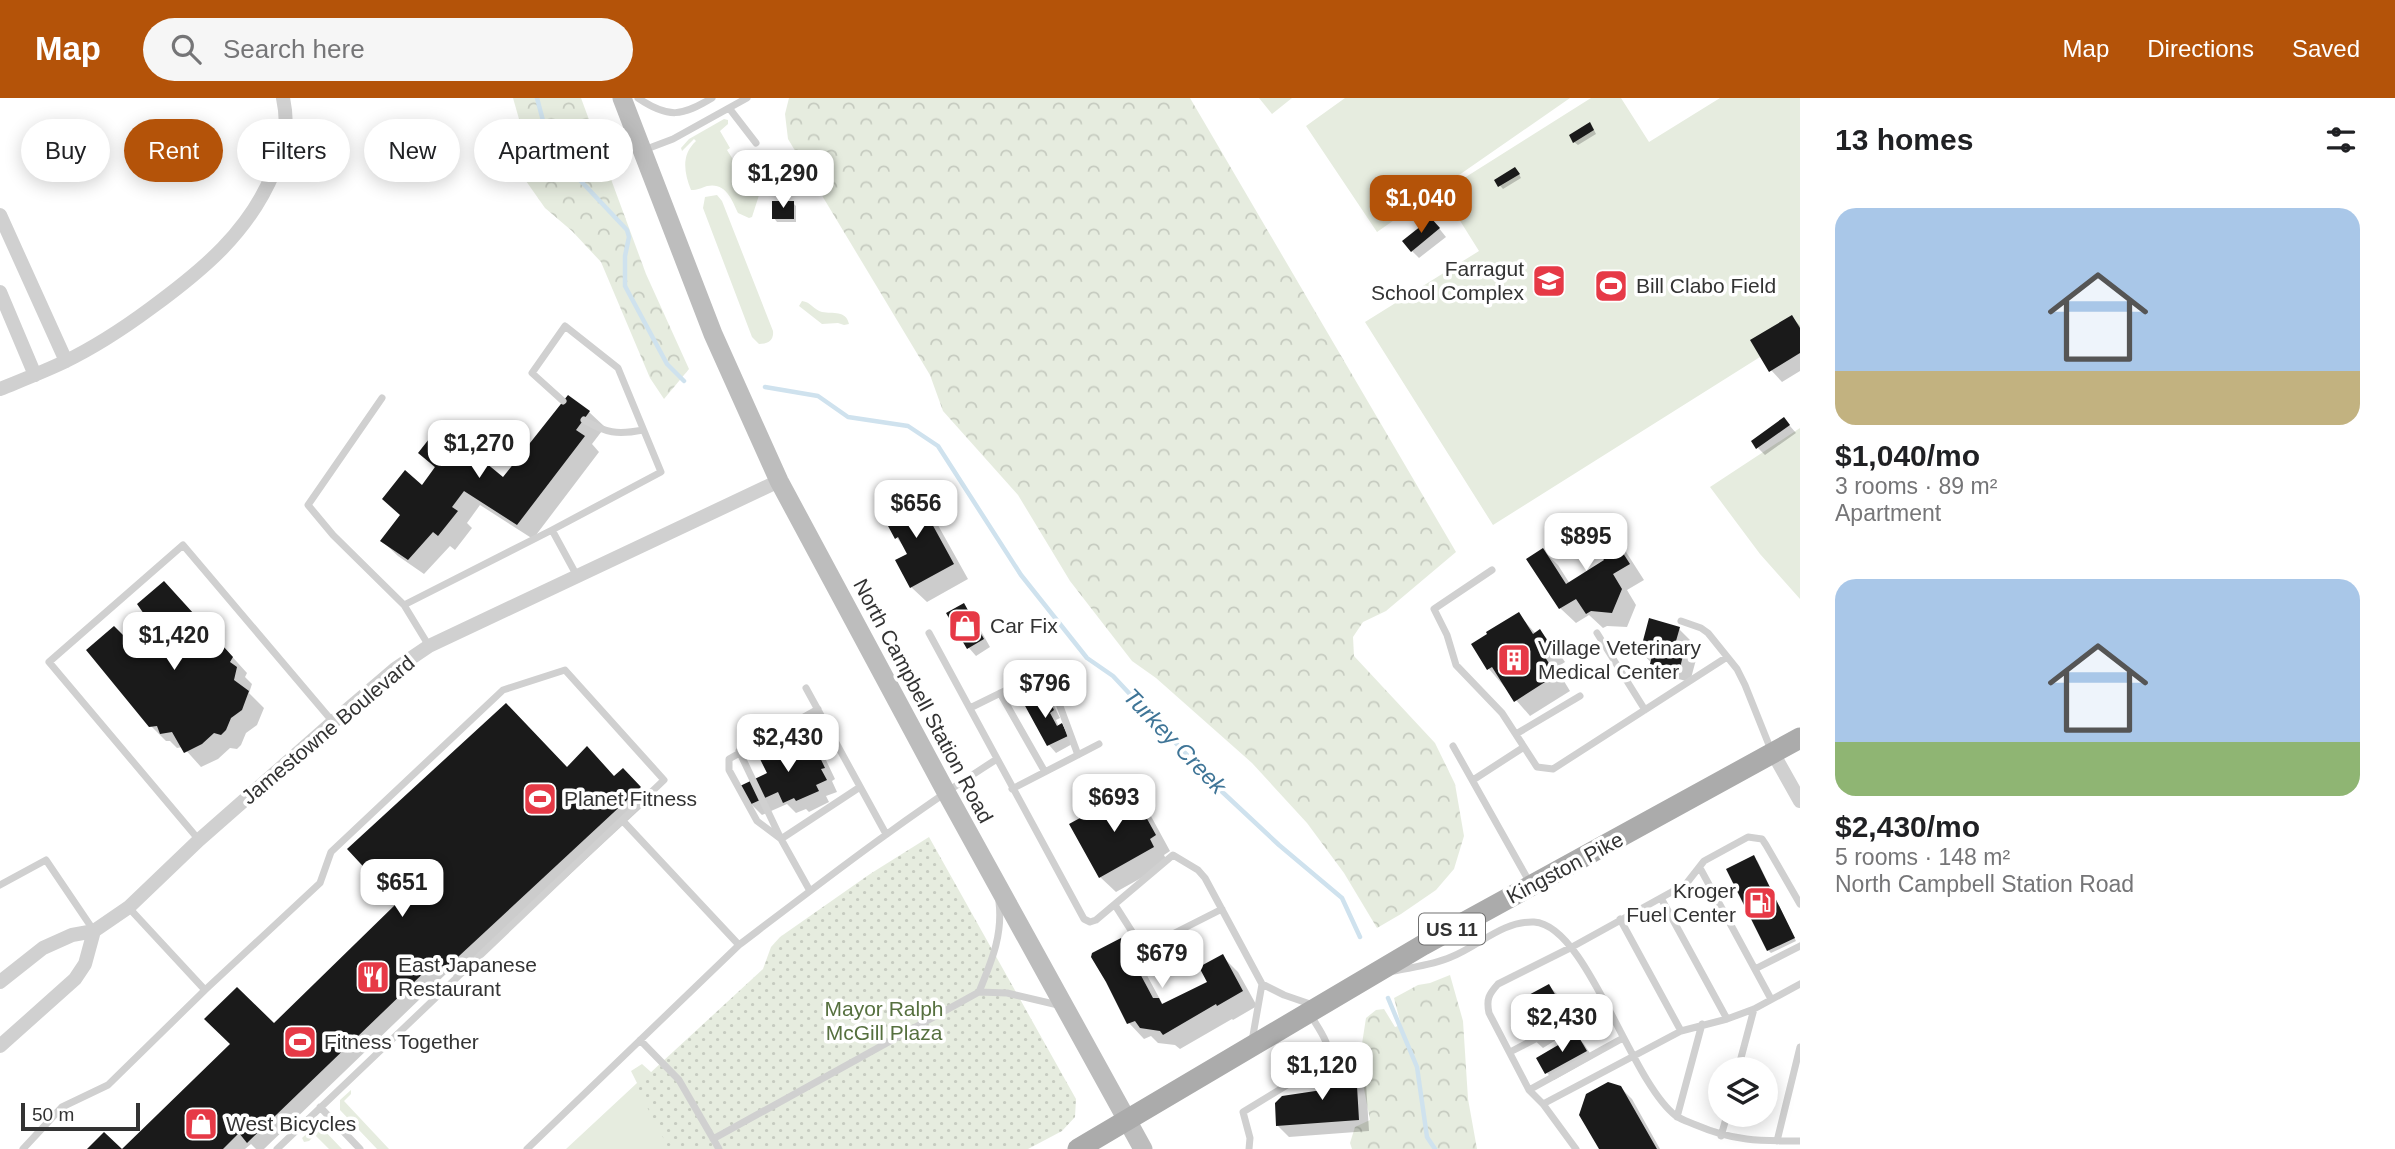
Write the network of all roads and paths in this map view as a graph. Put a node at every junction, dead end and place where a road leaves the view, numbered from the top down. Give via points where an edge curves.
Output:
1 (283, 98) edge
2 (622, 98) edge
3 (638, 98) edge
4 (712, 98) edge
5 (747, 98) edge
6 (729, 108) junction
7 (756, 144) dead end
8 (643, 150) junction
9 (0, 215) edge
10 (0, 292) edge
11 (66, 361) junction
12 (35, 375) junction
13 (0, 389) edge
14 (382, 398) dead end
15 (563, 401) dead end
16 (584, 419) dead end
17 (643, 430) junction
18 (779, 481) junction
19 (552, 530) junction
20 (1492, 570) dead end
21 (577, 576) junction
22 (404, 605) junction
23 (1681, 621) dead end
24 (929, 633) dead end
25 (1597, 633) dead end
26 (429, 646) junction
27 (1727, 657) junction
28 (806, 688) dead end
29 (1000, 693) junction
30 (1580, 696) dead end
31 (970, 708) junction
32 (818, 709) junction
33 (1645, 710) junction
34 (333, 722) junction
35 (1516, 734) junction
36 (1800, 738) edge
37 (1098, 744) dead end
38 (1453, 747) dead end
39 (1524, 747) junction
40 (740, 751) junction
41 (1773, 753) junction
42 (1078, 755) junction
43 (996, 759) junction
44 (1045, 772) junction
45 (1473, 780) junction
46 (860, 787) junction
47 (1013, 789) junction
48 (946, 792) junction
49 (1800, 802) edge
50 (622, 820) junction
51 (886, 834) junction
52 (781, 839) junction
53 (199, 840) junction
54 (1700, 867) junction
55 (996, 882) junction
56 (0, 885) edge
57 (1532, 885) junction
58 (810, 891) junction
59 (1661, 898) junction
60 (1800, 904) edge
61 (1115, 905) junction
62 (129, 907) junction
63 (1222, 909) junction
64 (1620, 919) junction
65 (94, 931) junction
66 (739, 945) junction
67 (1800, 946) edge
68 (1572, 947) junction
69 (1755, 969) junction
70 (1373, 975) junction
71 (0, 982) edge
72 (1262, 984) junction
73 (1800, 984) edge
74 (205, 990) junction
75 (979, 992) junction
76 (1771, 999) junction
77 (1605, 1003) junction
78 (1065, 1008) junction
79 (1754, 1009) junction
80 (1314, 1010) junction
81 (1727, 1019) junction
82 (1702, 1024) junction
83 (1681, 1031) junction
84 (1623, 1038) junction
85 (640, 1040) junction
86 (0, 1046) edge
87 (1251, 1047) junction
88 (1800, 1047) edge
89 (1510, 1052) junction
90 (1633, 1057) junction
91 (1741, 1057) edge
92 (1529, 1090) junction
93 (1543, 1104) junction
94 (320, 1107) junction
95 (1677, 1117) junction
96 (1127, 1120) junction
97 (1724, 1127) edge
98 (1721, 1136) junction
99 (713, 1139) junction
100 (1777, 1141) junction
101 (1800, 1141) edge
102 (23, 1149) edge
103 (276, 1149) edge
104 (360, 1149) edge
105 (527, 1149) edge
106 (719, 1149) edge
107 (1078, 1149) edge
108 (1143, 1149) edge
109 (1250, 1149) edge
110 (1577, 1149) edge

1 - 11 street via 288,118 284,147 265,194 231,241 194,277 124,328
2 - 8 main road, North Campbell Station Road
3 - 4 lane via 676,114
5 - 6 lane
6 - 7 lane
6 - 8 lane
8 - 18 main road, North Campbell Station Road via 713,334
9 - 11 street
10 - 12 street
11 - 12 street
12 - 13 street
14 - 22 lane via 308,505
15 - 17 lane via 532,373 565,326 618,368
16 - 17 lane via 602,431 625,434
17 - 19 lane via 661,472
18 - 21 street, Jamestowne Boulevard
18 - 48 main road, North Campbell Station Road
19 - 21 lane
19 - 22 lane
20 - 35 lane via 1434,609 1457,665
21 - 26 street, Jamestowne Boulevard
22 - 26 lane
23 - 27 lane via 1708,633
24 - 31 lane
25 - 33 lane
26 - 34 street, Jamestowne Boulevard
27 - 33 lane
27 - 41 lane via 1745,685
28 - 32 lane
29 - 31 lane
29 - 42 lane via 1030,680 1049,686
29 - 44 lane
30 - 35 lane
31 - 43 lane
32 - 40 lane
32 - 46 lane
33 - 39 lane via 1553,769 1537,767
34 - 53 street, Jamestowne Boulevard
34 - 53 lane via 183,545 66,646 49,662
35 - 39 lane
36 - 41 main road, Kingston Pike / US 11
37 - 42 lane
38 - 45 lane
39 - 45 lane
40 - 52 lane
40 - 52 lane via 729,759 729,770 757,821
41 - 49 street
41 - 57 main road, Kingston Pike / US 11
42 - 44 lane
43 - 47 lane
43 - 48 lane
44 - 47 lane
45 - 57 lane
46 - 51 lane
46 - 52 lane
47 - 61 lane via 1084,919 1096,920
48 - 51 lane
48 - 55 main road, North Campbell Station Road
50 - 66 lane
50 - 74 lane via 664,780 565,670 503,690 331,852 320,883
50 - 94 lane
51 - 58 lane
52 - 58 lane
53 - 62 street, Jamestowne Boulevard
54 - 59 lane via 1686,884
54 - 60 lane via 1748,837 1762,839
54 - 69 lane
55 - 75 lane via 1000,931
55 - 78 main road, North Campbell Station Road
56 - 65 lane via 46,860
57 - 70 main road, Kingston Pike / US 11
58 - 66 lane
59 - 64 lane
59 - 81 lane
61 - 63 lane via 1143,949
61 - 63 lane via 1173,855 1198,870
62 - 65 street, Jamestowne Boulevard
62 - 74 lane
63 - 72 lane
64 - 68 lane
64 - 83 lane
65 - 71 street, Jamestowne Boulevard via 43,948
65 - 86 street via 85,964 75,979
66 - 85 lane
67 - 69 lane
68 - 70 lane via 1549,927 1520,922 1452,957
68 - 77 lane
68 - 89 lane via 1498,984 1488,994 1489,1013
69 - 76 lane
70 - 80 main road, Kingston Pike / US 11
72 - 80 lane
72 - 87 lane
73 - 76 lane
74 - 102 lane via 108,1085 62,1107
75 - 78 lane via 1007,993
75 - 99 lane
76 - 79 lane
77 - 84 lane
77 - 89 lane
78 - 96 main road, North Campbell Station Road
79 - 81 lane
79 - 91 lane
80 - 87 main road, Kingston Pike / US 11
80 - 109 lane via 1330,1056 1243,1112
81 - 82 lane
82 - 83 lane
82 - 95 lane
83 - 90 lane
84 - 90 lane
84 - 92 lane
85 - 99 lane via 679,1080
85 - 105 lane
87 - 96 main road, Kingston Pike / US 11
88 - 100 lane
89 - 92 lane
90 - 93 lane
90 - 95 lane
92 - 93 lane
93 - 110 lane
94 - 103 lane
94 - 104 lane
95 - 98 lane
96 - 107 main road, Kingston Pike / US 11
96 - 108 main road, North Campbell Station Road
97 - 98 lane
98 - 100 lane
99 - 106 lane
100 - 101 lane

